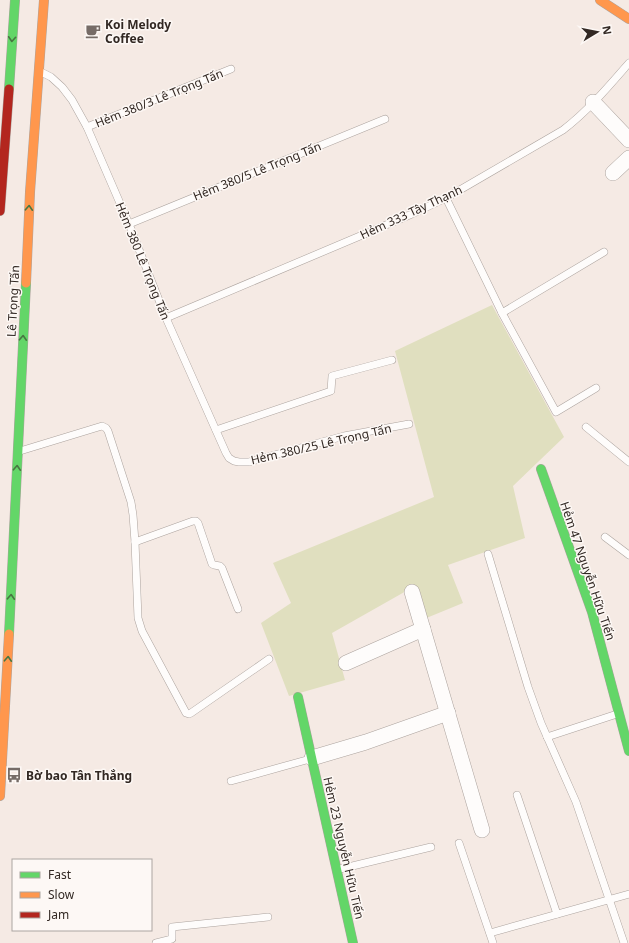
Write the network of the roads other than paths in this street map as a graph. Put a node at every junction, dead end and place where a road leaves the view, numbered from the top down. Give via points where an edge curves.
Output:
1 (16, 0) edge
2 (44, 0) edge
3 (600, 0) edge
4 (629, 19) edge
5 (629, 63) edge
6 (231, 69) dead end
7 (39, 71) junction
8 (593, 102) junction
9 (385, 119) dead end
10 (87, 127) junction
11 (629, 140) edge
12 (629, 158) edge
13 (613, 173) dead end
14 (446, 198) junction
15 (0, 211) edge
16 (129, 224) junction
17 (604, 252) dead end
18 (502, 313) junction
19 (166, 318) junction
20 (392, 360) dead end
21 (596, 388) dead end
22 (409, 424) dead end
23 (586, 427) dead end
24 (216, 430) junction
25 (18, 452) junction
26 (234, 461) joint
27 (629, 462) edge
28 (541, 469) dead end
29 (605, 537) dead end
30 (135, 542) junction
31 (488, 554) dead end
32 (629, 555) edge
33 (412, 592) dead end
34 (238, 609) dead end
35 (423, 629) junction
36 (4, 637) edge
37 (269, 659) dead end
38 (346, 662) dead end
39 (298, 697) dead end
40 (448, 713) junction
41 (619, 714) junction
42 (547, 737) junction
43 (629, 751) edge
44 (312, 758) junction
45 (231, 780) dead end
46 (516, 795) dead end
47 (0, 796) edge
48 (482, 830) dead end
49 (459, 843) dead end
50 (431, 847) dead end
51 (337, 869) junction
52 (629, 894) edge
53 (610, 899) junction
54 (557, 914) junction
55 (268, 917) dead end
56 (490, 933) junction
57 (173, 941) edge
58 (156, 943) edge
59 (353, 943) edge
60 (493, 943) edge
61 (624, 943) edge

1 -> 15 main road
2 - 7 main road, Lê Trọng Tấn
3 - 4 main road
5 - 8 lane, Hẻm 333 Tây Thạnh
6 - 10 lane, Hẻm 380/3 Lê Trọng Tấn
7 - 10 lane, Hẻm 380 Lê Trọng Tấn via 62,87
25 -> 7 main road, Lê Trọng Tấn via 30,192
8 - 11 street
8 - 14 lane, Hẻm 333 Tây Thạnh via 574,122 558,133
9 - 16 lane, Hẻm 380/5 Lê Trọng Tấn
10 - 16 lane, Hẻm 380 Lê Trọng Tấn
12 - 13 street
14 - 18 lane
14 - 19 lane, Hẻm 333 Tây Thạnh
16 - 19 lane, Hẻm 380 Lê Trọng Tấn
17 - 18 lane
18 - 21 lane via 556,412
19 - 24 lane, Hẻm 380 Lê Trọng Tấn
20 - 24 lane via 332,376 331,391
22 - 26 lane, Hẻm 380/25 Lê Trọng Tấn via 344,436 249,462
23 - 27 lane
24 - 26 lane, Hẻm 380 Lê Trọng Tấn via 229,458
25 - 30 lane via 102,426 106,428 131,502
36 -> 25 main road, Lê Trọng Tấn
28 - 41 main road, Hẻm 47 Nguyễn Hữu Tiến via 592,612
29 - 32 lane
30 - 34 lane via 196,521 212,564 222,568
30 - 37 lane via 138,618 142,631 186,713 191,713
31 - 42 lane via 528,687
33 - 35 street
35 - 38 street
35 - 40 street
47 -> 36 main road, Lê Trọng Tấn
39 - 44 main road, Hẻm 23 Nguyễn Hữu Tiến
40 - 44 street
40 - 48 street
41 - 42 lane
41 - 43 main road, Hẻm 47 Nguyễn Hữu Tiến
42 - 53 lane via 576,802
44 - 45 lane
44 - 51 main road, Hẻm 23 Nguyễn Hữu Tiến
46 - 54 lane
49 - 56 lane
50 - 51 lane
51 - 59 main road, Hẻm 23 Nguyễn Hữu Tiến
52 - 53 lane
53 - 54 lane
53 - 61 lane
54 - 56 lane
55 - 57 lane via 172,927
56 - 60 lane
57 - 58 lane

